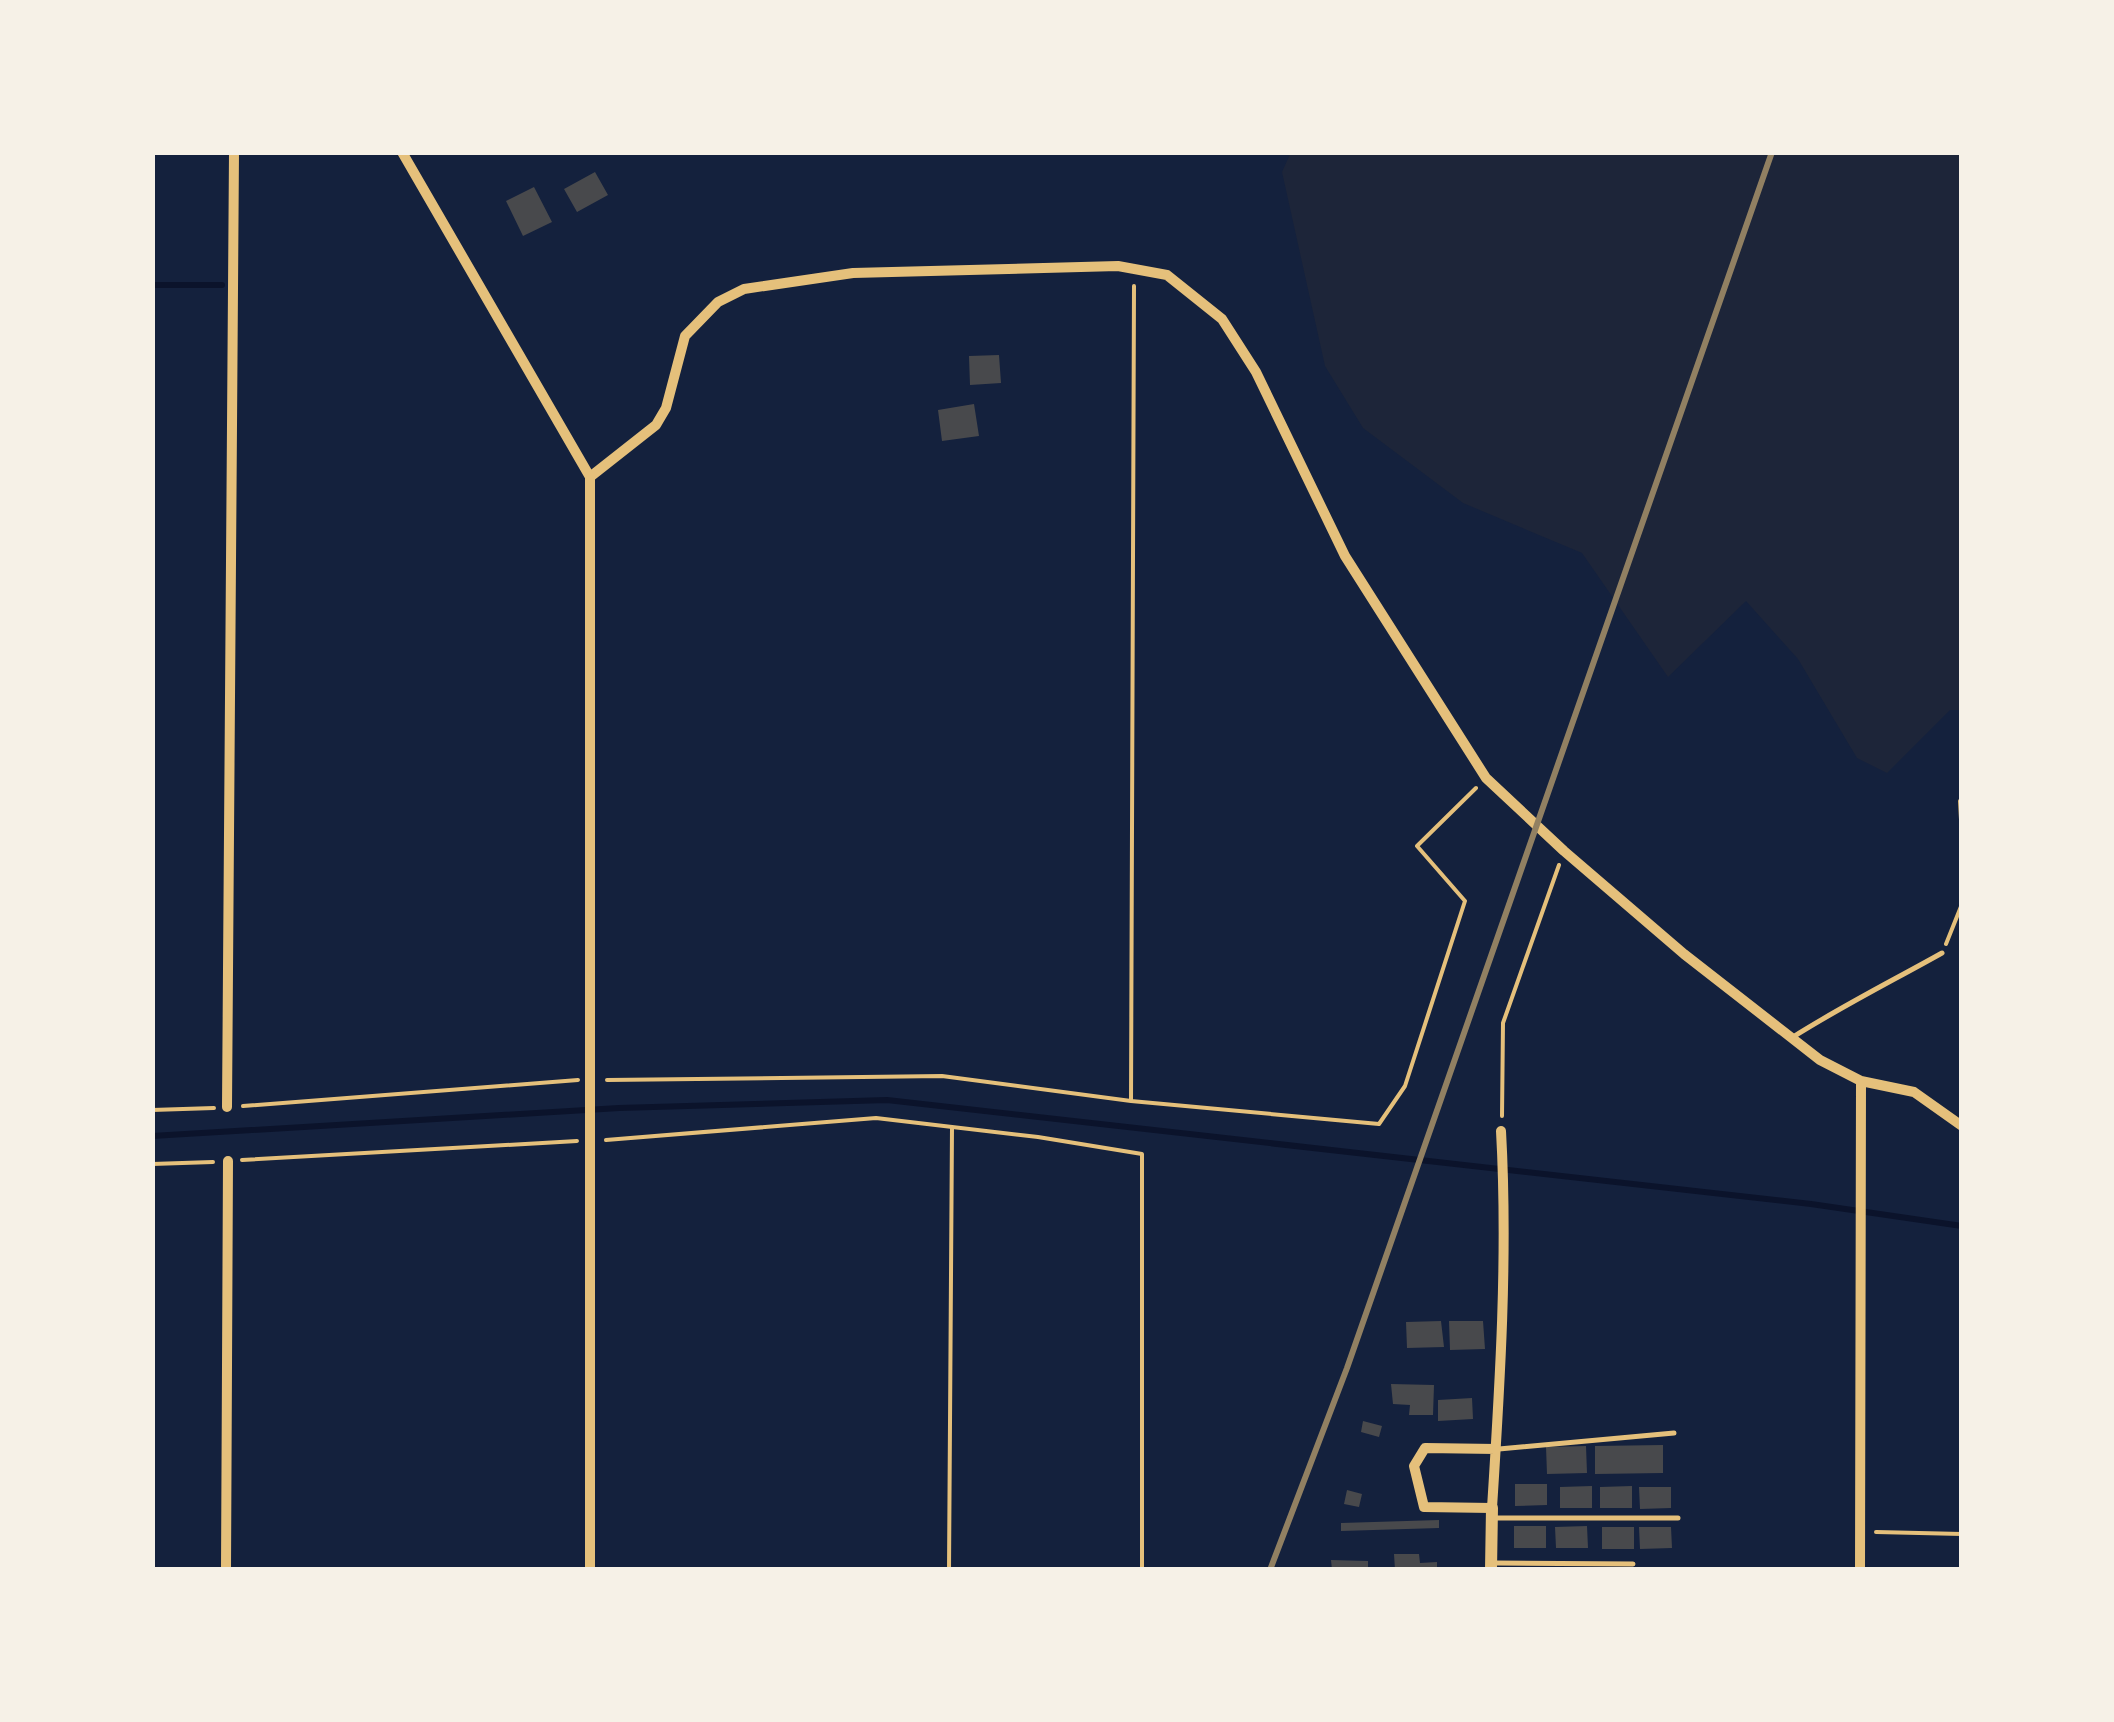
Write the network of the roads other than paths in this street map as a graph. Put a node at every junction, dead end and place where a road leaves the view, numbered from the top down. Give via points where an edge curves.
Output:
1 (234, 152) edge
2 (402, 152) edge
3 (590, 478) junction
4 (1942, 953) road end
5 (1791, 1038) junction
6 (1860, 1081) junction
7 (227, 1107) road end
8 (1962, 1126) edge
9 (1502, 1130) road end
10 (228, 1161) road end
11 (1674, 1432) dead end
12 (1496, 1449) junction
13 (1491, 1513) junction
14 (1678, 1518) dead end
15 (1634, 1564) dead end
16 (1491, 1566) edge
17 (226, 1570) edge
18 (590, 1570) edge
19 (1860, 1570) edge

1 - 7 street
2 - 3 street
3 - 5 street via 656,424 685,336 718,302 744,289 853,274 1134,269 1166,275 1222,319 1256,372 1345,556 1486,778
3 - 18 street
4 - 5 lane via 1848,1000
5 - 6 street
6 - 8 street via 1914,1092
6 - 19 street
9 - 12 street
10 - 17 street
11 - 12 lane
12 - 13 street
12 - 13 street via 1425,1448 1414,1466 1424,1507
13 - 14 lane
13 - 16 street
15 - 16 lane

